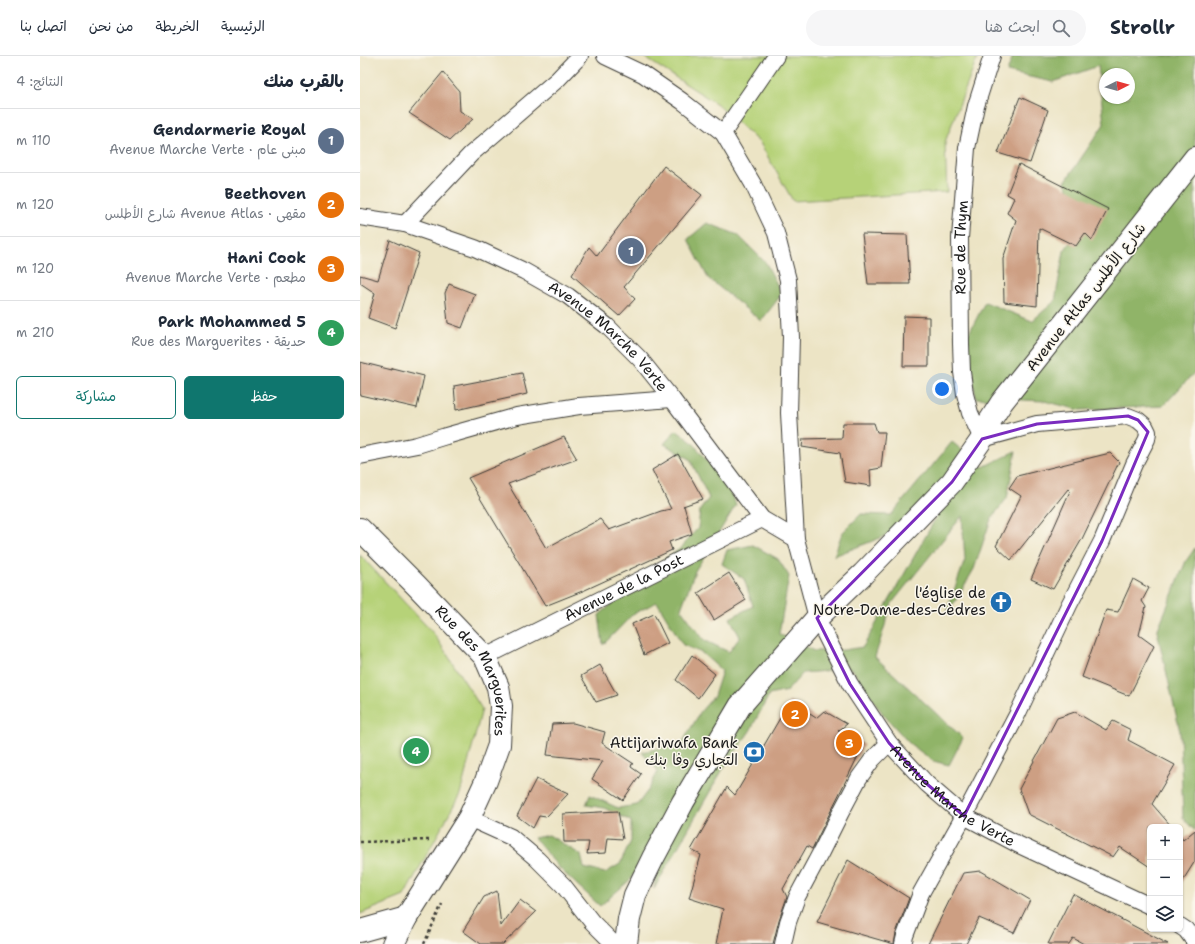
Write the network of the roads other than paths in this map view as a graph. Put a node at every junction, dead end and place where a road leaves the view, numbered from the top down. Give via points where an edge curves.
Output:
1 (580, 56) edge
2 (605, 56) edge
3 (776, 56) edge
4 (992, 56) edge
5 (722, 133) junction
6 (1195, 158) edge
7 (1195, 176) edge
8 (360, 217) edge
9 (405, 224) junction
10 (672, 399) junction
11 (982, 439) junction
12 (360, 456) edge
13 (762, 519) junction
14 (360, 529) edge
15 (796, 539) junction
16 (817, 618) junction
17 (485, 658) junction
18 (889, 743) junction
19 (964, 816) junction
20 (469, 818) junction
21 (1147, 905) edge
22 (406, 918) junction
23 (1183, 928) edge
24 (360, 931) edge
25 (1195, 942) edge
26 (393, 944) edge
27 (614, 944) edge
28 (626, 944) edge
29 (783, 944) edge
30 (903, 944) edge

1 - 9 street via 558,79 471,154
2 - 5 street via 642,74 682,101
3 - 5 street
4 - 11 street, Rue de Thym via 976,106 967,148 960,238 962,372 970,413
5 - 15 street, Avenue Marche Verte via 753,184 776,232 788,280 791,337 789,413
6 - 11 street, Avenue Atlas شارع الأطلس via 1002,402
7 - 11 street, Avenue Atlas شارع الأطلس via 1013,407
8 - 9 street, Avenue Marche Verte
9 - 10 street, Avenue Marche Verte via 475,248 524,271 568,296 607,326 640,359
10 - 12 street via 579,406 531,414 417,445
10 - 13 street, Avenue Marche Verte
11 - 16 street, Avenue Atlas شارع الأطلس via 948,487
11 - 19 street via 1036,424 1128,416 1138,420 1148,432 1102,541 1017,715
13 - 15 street, Avenue Marche Verte
13 - 17 street, Avenue de la Post
14 - 17 street, Rue des Marguerites
15 - 16 street, Avenue Marche Verte
16 - 18 street, Avenue Marche Verte via 850,684
16 - 28 street, Avenue Atlas شارع الأطلس via 740,706 683,802 635,895
17 - 20 street, Rue des Marguerites via 498,687 501,706 499,745
18 - 19 street, Avenue Marche Verte via 927,784
18 - 29 street via 859,778 841,812 797,897
19 - 21 street, Avenue Marche Verte via 1017,844
19 - 30 street via 921,892
20 - 22 street, Rue des Marguerites
20 - 27 street via 511,837 537,859
22 - 24 street
22 - 26 street, Rue des Marguerites
23 - 25 street

